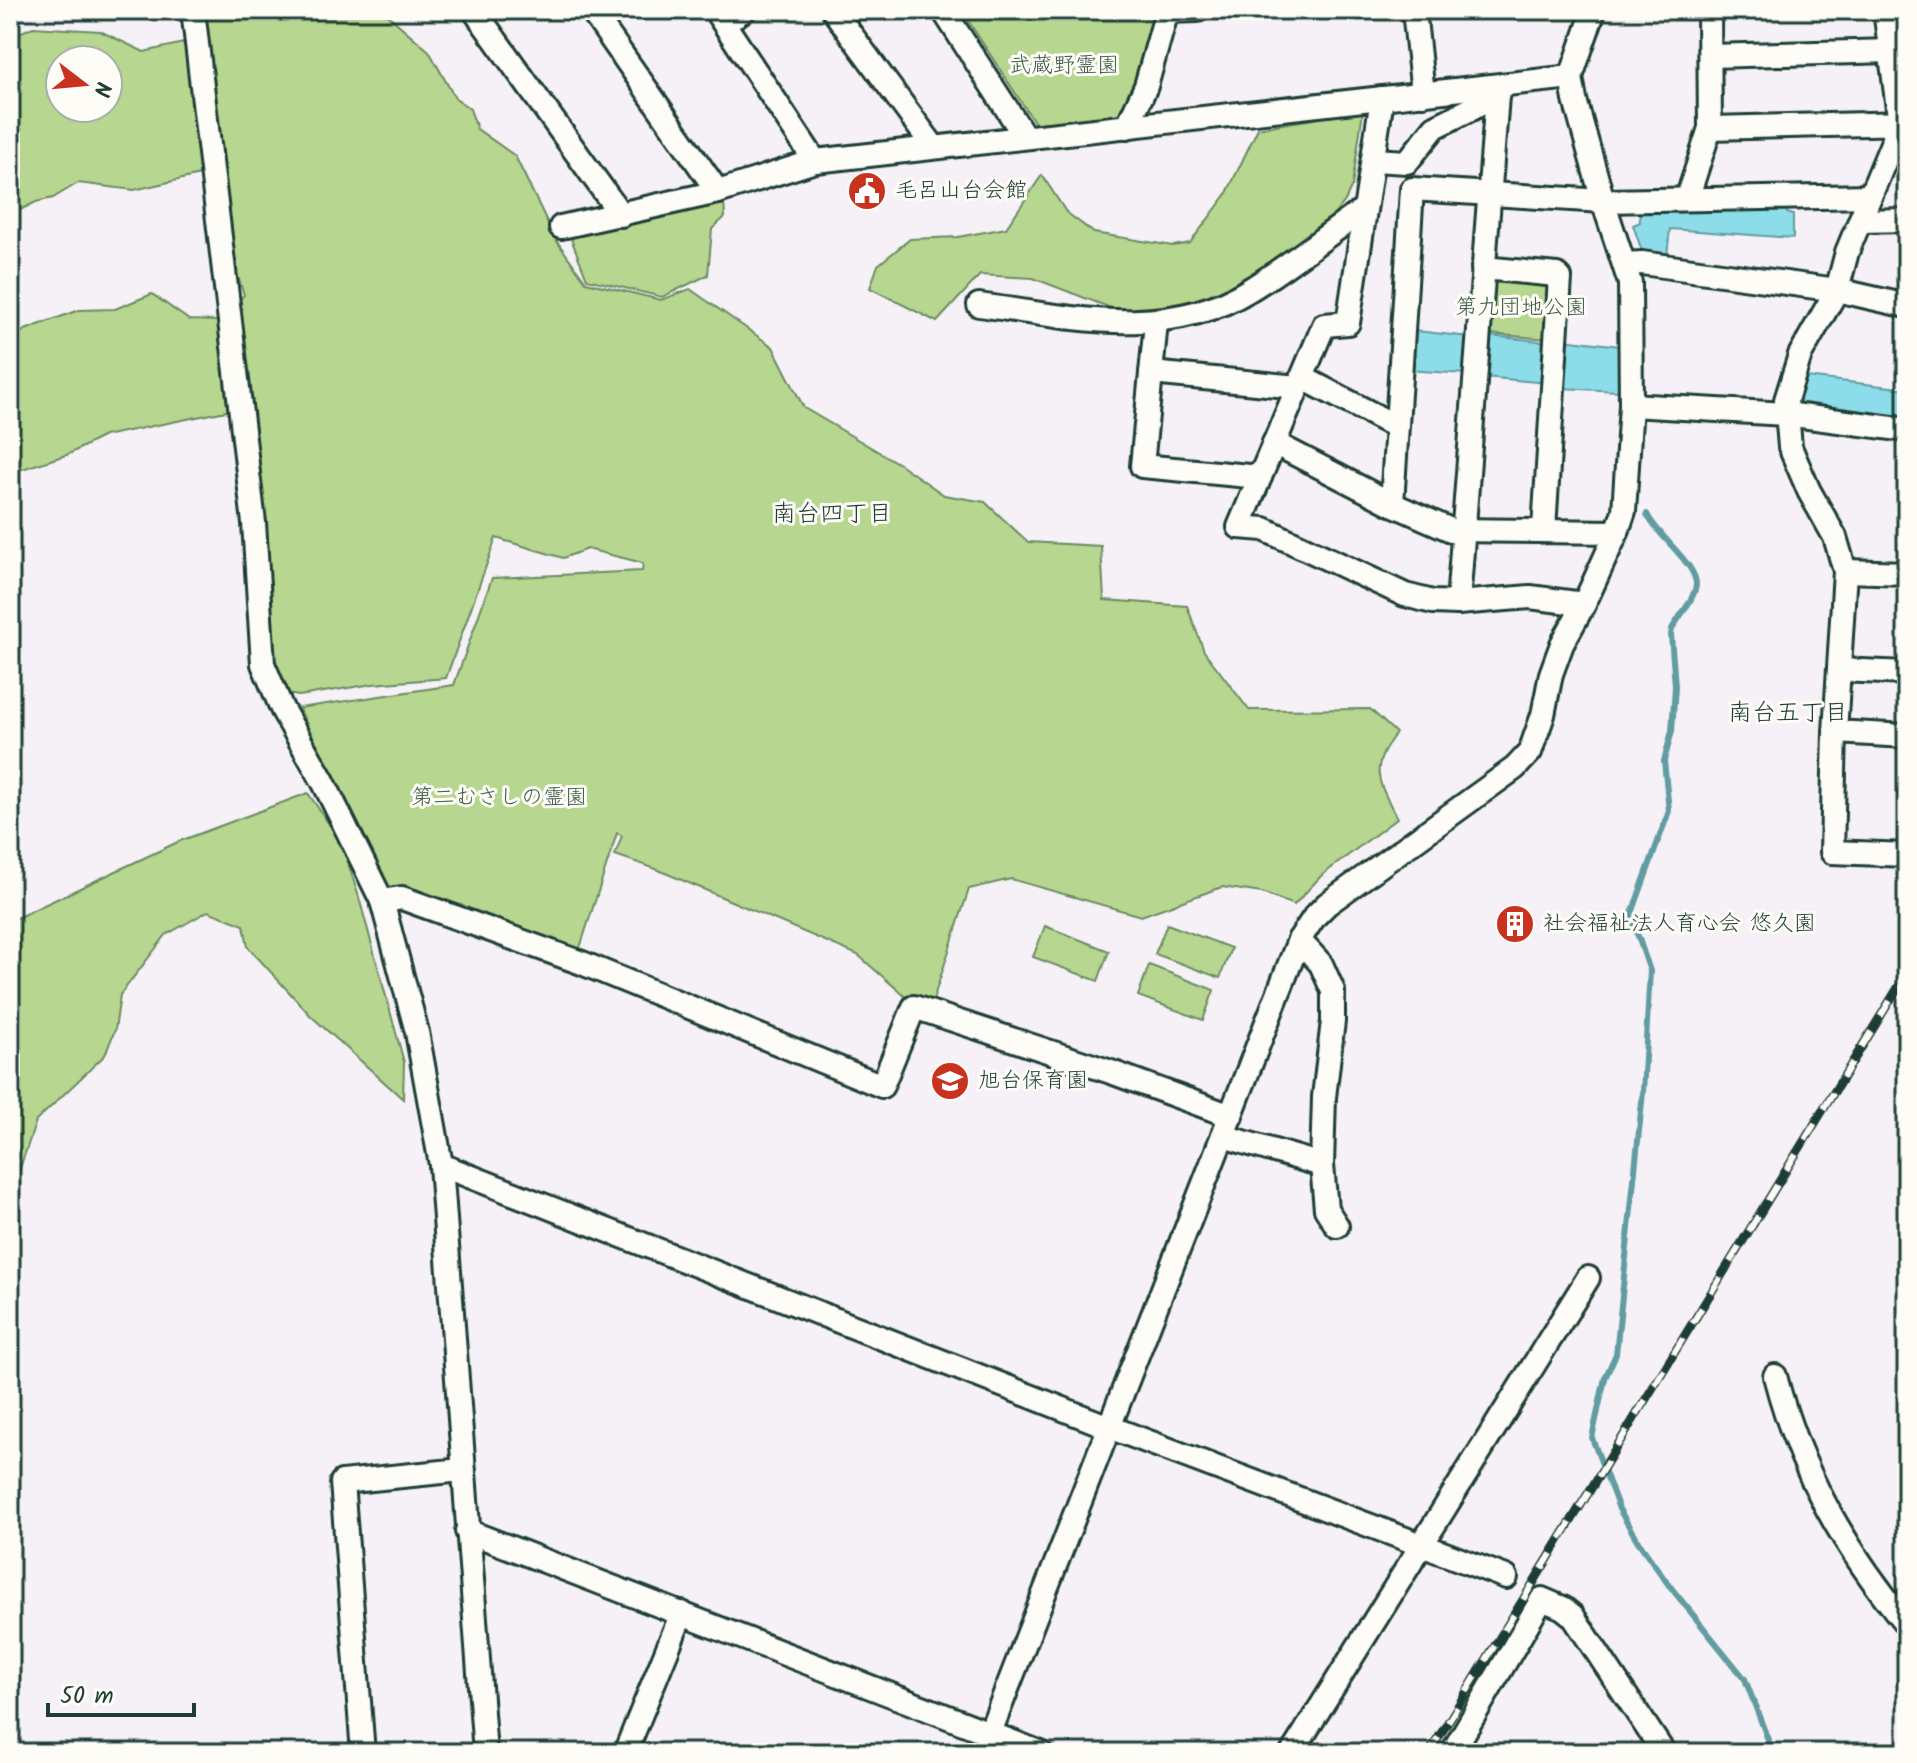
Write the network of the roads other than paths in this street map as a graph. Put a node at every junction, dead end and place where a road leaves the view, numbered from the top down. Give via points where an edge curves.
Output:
1 (193, 10) edge
2 (474, 10) edge
3 (591, 10) edge
4 (744, 10) edge
5 (833, 10) edge
6 (943, 10) edge
7 (1198, 10) edge
8 (1414, 10) edge
9 (1594, 10) edge
10 (1709, 10) edge
11 (1885, 10) edge
12 (720, 17) edge
13 (1892, 51) junction
14 (1710, 56) junction
15 (1571, 77) junction
16 (1498, 91) junction
17 (1423, 94) junction
18 (1382, 98) junction
19 (1903, 123) edge
20 (1127, 127) junction
21 (1710, 128) junction
22 (1025, 137) junction
23 (933, 146) junction
24 (1374, 160) junction
25 (815, 161) junction
26 (718, 192) junction
27 (1491, 194) junction
28 (1870, 196) junction
29 (1687, 199) junction
30 (1603, 201) junction
31 (1365, 209) junction
32 (621, 215) junction
33 (1907, 220) edge
34 (1860, 221) junction
35 (561, 227) dead end
36 (1625, 264) junction
37 (1483, 268) junction
38 (1837, 290) junction
39 (979, 305) dead end
40 (1907, 306) edge
41 (1156, 322) junction
42 (1151, 373) junction
43 (1301, 382) junction
44 (1631, 405) junction
45 (1786, 414) junction
46 (1395, 426) junction
47 (1907, 430) edge
48 (1274, 443) junction
49 (1260, 477) junction
50 (1392, 504) junction
51 (1544, 529) junction
52 (1463, 530) junction
53 (1617, 532) junction
54 (1845, 571) junction
55 (1907, 573) edge
56 (1458, 603) junction
57 (1584, 604) junction
58 (1839, 670) junction
59 (1907, 673) edge
60 (1835, 732) junction
61 (1907, 736) edge
62 (1907, 855) edge
63 (382, 901) junction
64 (1299, 940) junction
65 (1227, 1126) junction
66 (441, 1165) junction
67 (1322, 1165) junction
68 (1337, 1226) dead end
69 (1588, 1278) dead end
70 (1775, 1376) dead end
71 (1109, 1427) junction
72 (462, 1470) junction
73 (467, 1531) junction
74 (1422, 1545) junction
75 (1506, 1577) dead end
76 (682, 1613) junction
77 (1907, 1625) edge
78 (986, 1743) edge
79 (363, 1753) edge
80 (485, 1753) edge
81 (625, 1753) edge
82 (1041, 1753) edge
83 (1292, 1753) edge
84 (1452, 1753) edge
85 (1664, 1753) edge

1 - 63 street via 254,523 263,664
2 - 32 street
3 - 26 street
4 - 12 street
5 - 23 street
6 - 22 street
7 - 20 street via 1167,11 1146,86
8 - 17 street
9 - 15 street
10 - 14 street
11 - 13 street
12 - 25 street
13 - 14 street
13 - 19 street
14 - 21 street
15 - 16 street
15 - 30 street
16 - 17 street
16 - 24 street via 1435,127 1407,162
16 - 27 street
17 - 18 street
18 - 20 street
18 - 24 street
19 - 21 street
19 - 28 street
20 - 22 street
21 - 29 street
22 - 23 street
23 - 25 street
24 - 31 street
25 - 26 street
26 - 32 street
27 - 30 street
27 - 37 street
27 - 46 street via 1412,189
28 - 29 street
28 - 34 street
29 - 30 street
30 - 36 street
31 - 41 street via 1248,291 1199,312
31 - 43 street via 1348,323 1324,325
32 - 35 street
33 - 34 street
34 - 38 street
36 - 38 street
36 - 44 street via 1632,302
37 - 51 street via 1560,278
37 - 52 street
38 - 40 street
38 - 45 street via 1800,355
39 - 41 street via 1084,320
41 - 42 street
42 - 43 street
42 - 49 street via 1142,466
43 - 46 street
43 - 48 street
44 - 45 street
44 - 53 street via 1624,511
45 - 47 street
45 - 54 street via 1790,447 1835,537
46 - 50 street
48 - 49 street
48 - 50 street
49 - 56 street via 1239,527 1264,529 1405,595
50 - 52 street via 1451,530
51 - 52 street
51 - 53 street
52 - 56 street
53 - 57 street
54 - 55 street
54 - 58 street
56 - 57 street via 1530,597
57 - 64 street via 1551,674 1530,752 1327,904
58 - 59 street
58 - 60 street
60 - 61 street
60 - 62 street via 1832,852
63 - 65 street via 402,898 582,963 882,1086 914,1007 1114,1073
63 - 66 street via 417,1032
64 - 65 street
64 - 67 street via 1321,964 1333,991
65 - 67 street
65 - 71 street
66 - 71 street
66 - 72 street
67 - 68 street via 1326,1209
69 - 74 street
70 - 77 street via 1787,1423 1821,1499 1872,1582
71 - 74 street
71 - 78 street
72 - 73 street
72 - 79 street via 342,1482
73 - 76 street
73 - 80 street
74 - 75 street
74 - 83 street
76 - 78 street
76 - 81 street
78 - 82 street
84 - 85 street via 1542,1599 1573,1616

